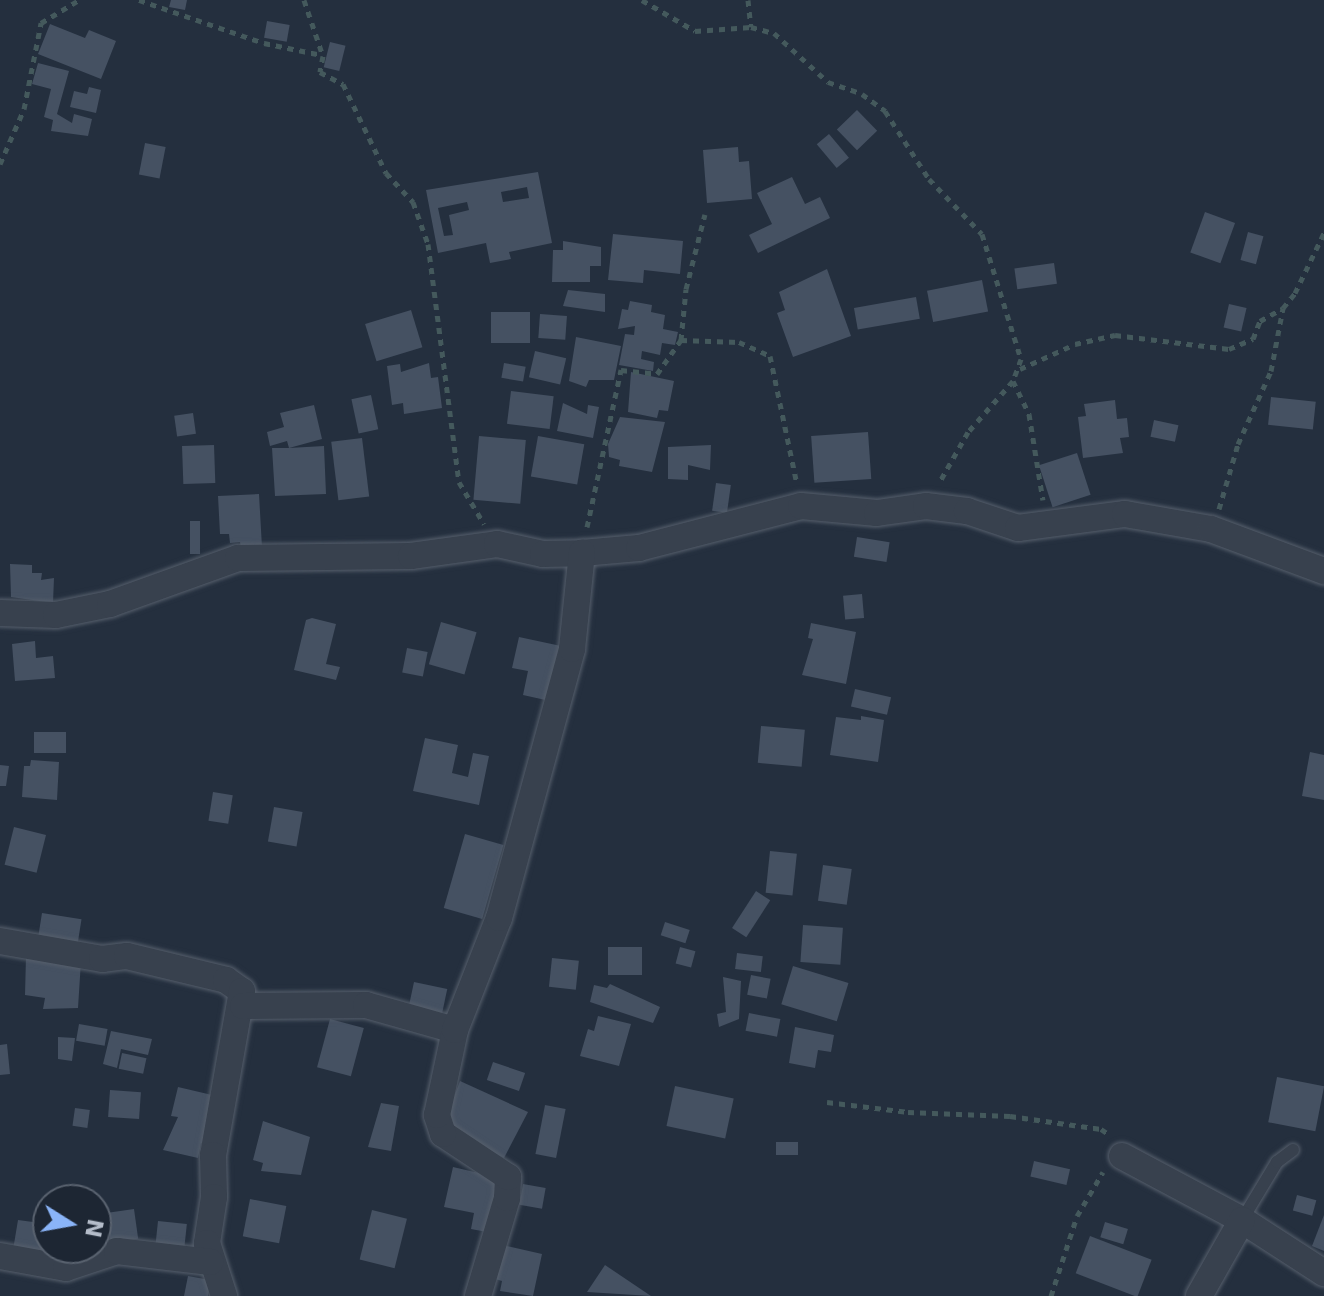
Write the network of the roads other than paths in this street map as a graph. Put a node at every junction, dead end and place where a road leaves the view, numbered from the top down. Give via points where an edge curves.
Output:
1 (582, 553) junction
2 (1324, 571) edge
3 (0, 613) edge
4 (0, 941) edge
5 (243, 1006) junction
6 (455, 1030) junction
7 (1293, 1150) dead end
8 (1122, 1156) road end
9 (1242, 1220) junction
10 (0, 1256) edge
11 (210, 1262) junction
12 (1324, 1273) edge
13 (224, 1296) edge
14 (478, 1296) edge
15 (1199, 1296) edge

1 - 2 street via 639,548 801,506 877,513 926,506 967,511 1001,526 1125,514 1211,529
1 - 3 street via 543,554 497,544 411,556 317,553 238,558 110,604 56,615
1 - 6 street via 572,649 499,918
4 - 5 street via 102,959 127,956 226,980 242,991
5 - 6 street via 366,1005
5 - 11 street via 232,1034 213,1155
6 - 14 street via 437,1115 443,1134 508,1177 507,1198
7 - 9 lane via 1277,1162
8 - 9 street
9 - 12 street
9 - 15 street
10 - 11 street via 66,1268 117,1251
11 - 13 street

